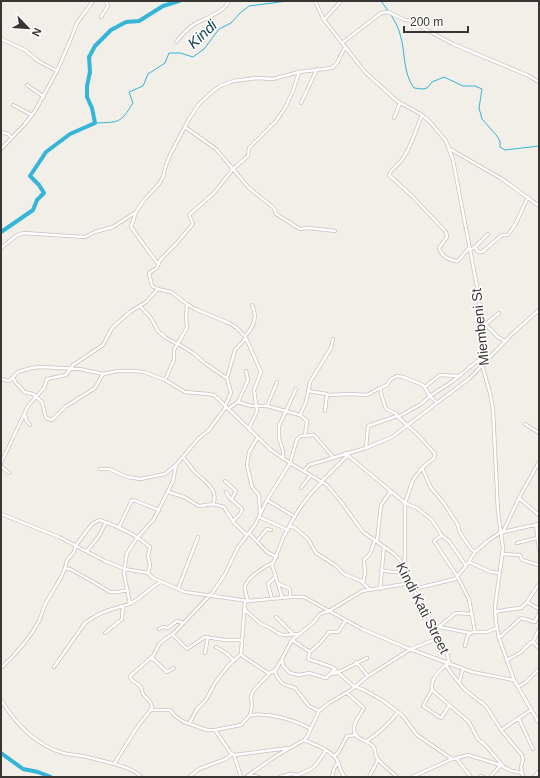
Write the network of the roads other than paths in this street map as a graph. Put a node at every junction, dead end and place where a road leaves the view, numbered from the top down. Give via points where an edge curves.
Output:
1 (93, 1) edge
2 (106, 1) edge
3 (229, 1) edge
4 (315, 1) edge
5 (341, 1) edge
6 (101, 17) dead end
7 (324, 20) junction
8 (1, 39) edge
9 (176, 42) dead end
10 (342, 43) junction
11 (345, 47) junction
12 (318, 69) junction
13 (57, 71) junction
14 (299, 72) junction
15 (539, 82) edge
16 (27, 85) dead end
17 (44, 97) junction
18 (301, 103) dead end
19 (400, 103) junction
20 (13, 105) dead end
21 (32, 115) junction
22 (422, 115) junction
23 (394, 118) dead end
24 (185, 127) junction
25 (1, 132) edge
26 (11, 137) junction
27 (1, 149) edge
28 (450, 149) junction
29 (233, 169) junction
30 (528, 197) junction
31 (539, 206) edge
32 (136, 212) junction
33 (335, 231) dead end
34 (488, 234) dead end
35 (475, 247) junction
36 (1, 248) edge
37 (470, 249) junction
38 (158, 264) junction
39 (158, 289) junction
40 (187, 304) junction
41 (252, 305) dead end
42 (140, 306) junction
43 (539, 310) edge
44 (499, 313) dead end
45 (486, 324) junction
46 (481, 328) junction
47 (246, 337) junction
48 (333, 339) dead end
49 (505, 341) junction
50 (177, 344) junction
51 (482, 358) junction
52 (482, 365) junction
53 (71, 368) junction
54 (246, 371) dead end
55 (103, 374) junction
56 (458, 376) junction
57 (13, 377) junction
58 (227, 378) junction
59 (1, 379) edge
60 (165, 380) junction
61 (277, 382) dead end
62 (425, 387) junction
63 (381, 388) junction
64 (296, 389) dead end
65 (308, 392) junction
66 (328, 396) junction
67 (430, 396) junction
68 (37, 397) junction
69 (238, 402) junction
70 (437, 403) junction
71 (256, 406) junction
72 (267, 406) junction
73 (226, 407) junction
74 (325, 411) dead end
75 (286, 412) junction
76 (25, 414) junction
77 (300, 415) junction
78 (398, 416) junction
79 (524, 424) dead end
80 (30, 425) dead end
81 (407, 426) junction
82 (249, 428) junction
83 (539, 433) edge
84 (305, 435) junction
85 (258, 437) junction
86 (366, 448) junction
87 (346, 455) junction
88 (183, 457) junction
89 (334, 457) junction
90 (283, 458) junction
91 (539, 462) edge
92 (1, 463) edge
93 (290, 463) junction
94 (176, 465) junction
95 (1, 466) edge
96 (422, 468) junction
97 (100, 469) dead end
98 (304, 471) junction
99 (9, 473) dead end
100 (311, 475) junction
101 (225, 481) dead end
102 (322, 481) junction
103 (301, 488) dead end
104 (391, 491) junction
105 (168, 492) junction
106 (226, 492) dead end
107 (519, 498) junction
108 (231, 500) junction
109 (267, 500) junction
110 (405, 503) junction
111 (213, 504) junction
112 (159, 510) junction
113 (1, 514) edge
114 (260, 515) junction
115 (539, 515) edge
116 (295, 517) junction
117 (233, 521) junction
118 (106, 522) junction
119 (537, 524) edge
120 (290, 526) junction
121 (118, 528) junction
122 (271, 530) dead end
123 (288, 530) junction
124 (502, 533) junction
125 (248, 534) junction
126 (442, 535) junction
127 (198, 537) dead end
128 (137, 538) junction
129 (537, 538) junction
130 (257, 541) junction
131 (376, 541) junction
132 (517, 542) dead end
133 (76, 545) junction
134 (384, 546) junction
135 (539, 550) edge
136 (87, 551) junction
137 (475, 552) junction
138 (502, 554) junction
139 (277, 557) junction
140 (469, 562) junction
141 (273, 563) junction
142 (539, 565) edge
143 (404, 566) junction
144 (466, 566) junction
145 (65, 568) junction
146 (124, 569) junction
147 (381, 570) junction
148 (406, 572) junction
149 (148, 573) junction
150 (500, 573) junction
151 (276, 576) junction
152 (457, 576) junction
153 (162, 582) junction
154 (363, 582) junction
155 (411, 583) junction
156 (278, 584) junction
157 (539, 584) edge
158 (178, 589) junction
159 (380, 589) junction
160 (414, 589) junction
161 (128, 590) junction
162 (370, 590) junction
163 (209, 596) junction
164 (282, 597) junction
165 (290, 597) junction
166 (272, 599) junction
167 (246, 601) junction
168 (527, 602) junction
169 (130, 604) junction
170 (123, 606) junction
171 (323, 608) junction
172 (244, 609) junction
173 (539, 609) edge
174 (329, 611) junction
175 (494, 612) junction
176 (539, 613) edge
177 (320, 614) junction
178 (472, 614) junction
179 (276, 617) dead end
180 (346, 620) junction
181 (183, 623) junction
182 (439, 626) junction
183 (497, 628) junction
184 (159, 629) dead end
185 (436, 629) junction
186 (539, 629) edge
187 (168, 630) junction
188 (475, 632) junction
189 (105, 633) dead end
190 (470, 633) junction
191 (172, 634) junction
192 (292, 634) junction
193 (298, 634) junction
194 (168, 637) junction
195 (208, 637) junction
196 (439, 638) junction
197 (499, 638) junction
198 (292, 639) junction
199 (242, 640) junction
200 (533, 642) junction
201 (465, 646) dead end
202 (216, 647) dead end
203 (539, 648) edge
204 (410, 649) junction
205 (310, 652) junction
206 (205, 653) dead end
207 (241, 654) junction
208 (151, 657) junction
209 (367, 658) dead end
210 (282, 659) junction
211 (507, 660) junction
212 (234, 661) junction
213 (356, 662) junction
214 (448, 663) junction
215 (54, 667) dead end
216 (1, 668) edge
217 (174, 668) dead end
218 (334, 669) junction
219 (463, 669) junction
220 (539, 669) edge
221 (275, 670) junction
222 (271, 672) junction
223 (337, 673) junction
224 (331, 674) junction
225 (368, 676) junction
226 (514, 680) junction
227 (459, 683) junction
228 (356, 687) junction
229 (518, 687) junction
230 (432, 690) junction
231 (347, 693) junction
232 (1, 700) edge
233 (449, 706) junction
234 (152, 710) junction
235 (531, 710) junction
236 (319, 711) junction
237 (398, 712) junction
238 (250, 715) junction
239 (519, 719) junction
240 (539, 723) edge
241 (189, 724) junction
242 (311, 729) junction
243 (215, 730) junction
244 (501, 730) junction
245 (357, 735) junction
246 (304, 740) junction
247 (366, 741) junction
248 (290, 748) junction
249 (533, 749) dead end
250 (326, 750) junction
251 (233, 755) junction
252 (334, 756) junction
253 (454, 758) junction
254 (378, 760) junction
255 (338, 762) junction
256 (114, 764) junction
257 (383, 764) junction
258 (501, 765) junction
259 (375, 766) junction
260 (505, 768) junction
261 (258, 769) junction
262 (539, 771) edge
263 (522, 773) junction
264 (248, 776) edge
265 (141, 777) edge
266 (189, 777) edge
267 (241, 777) edge
268 (255, 777) edge
269 (259, 777) edge
270 (280, 777) edge
271 (332, 777) edge
272 (345, 777) edge
273 (369, 777) edge
274 (398, 777) edge
275 (412, 777) edge
276 (471, 777) edge
277 (490, 777) edge
278 (523, 777) edge
279 (534, 777) edge

1 - 13 street via 77,23
2 - 6 street via 108,6
3 - 9 street via 224,8 192,26
4 - 7 street, Miembeni St
5 - 7 street
7 - 10 street, Miembeni St
8 - 13 street via 25,50 38,61
10 - 11 street, Miembeni St
10 - 15 street via 381,13 388,12 405,20 416,21 425,29 453,44 527,74
11 - 12 street via 335,67
11 - 19 street, Miembeni St via 365,72
12 - 14 street
12 - 18 street
13 - 17 street
14 - 24 street via 272,79 233,80 225,83 199,104
14 - 29 street via 294,91 285,108 276,121 249,148 248,156
16 - 17 street
17 - 21 street
19 - 22 street, Miembeni St
19 - 23 street
20 - 21 street
21 - 26 street
22 - 28 street, Miembeni St
22 - 37 street via 411,145 389,175 446,232 447,237 439,248 444,256 458,261
24 - 29 street via 211,145
24 - 32 street via 168,160 162,180
25 - 26 street
26 - 27 street
28 - 30 street
28 - 37 street, Miembeni St
29 - 33 street via 249,188 274,208 276,214 299,228
29 - 38 street via 204,204 189,215 193,224
30 - 31 street
30 - 35 street via 508,234 502,235 482,252 478,252
32 - 36 street via 113,227 86,237 30,233 19,235
32 - 38 street via 132,227
34 - 35 street
35 - 37 street
37 - 46 street, Miembeni St via 479,297
38 - 39 street via 157,268 149,273 151,284
39 - 40 street via 171,292
39 - 42 street
40 - 47 street via 234,326
40 - 50 street via 187,328
41 - 47 street via 254,324
42 - 50 street via 158,331
42 - 53 street via 112,328 100,347
43 - 49 street
44 - 45 street
45 - 46 street
45 - 49 street
46 - 51 street, Miembeni St
47 - 58 street via 235,350
47 - 71 street via 261,372 254,390
48 - 65 street via 331,348 311,379
49 - 52 street
50 - 58 street
50 - 60 street via 174,360
51 - 52 street, Miembeni St
51 - 56 street
52 - 70 street via 470,378
52 - 124 street, Miembeni St via 492,400 498,512
53 - 55 street, Kindi Kati Street
53 - 57 street, Kindi Kati Street via 34,367 18,372
53 - 68 street via 64,376 47,379 45,387
54 - 69 street via 248,380
55 - 60 street, Kindi Kati Street via 134,371
55 - 68 street via 95,388 65,407 52,420 46,418 43,404
56 - 62 street via 440,374
56 - 67 street
57 - 59 street, Kindi Kati Street via 9,381
57 - 68 street via 24,392
58 - 73 street via 231,393
60 - 73 street, Kindi Kati Street via 185,392 211,394
61 - 72 street
62 - 63 street via 397,376
62 - 67 street
63 - 66 street via 367,395
63 - 78 street via 386,409
64 - 75 street
65 - 66 street
65 - 77 street
66 - 74 street
67 - 70 street
67 - 78 street via 421,404
68 - 76 street via 28,406
69 - 71 street
69 - 73 street
70 - 81 street
71 - 72 street
71 - 82 street via 256,415
72 - 75 street
73 - 82 street, Kindi Kati Street
73 - 88 street via 209,430
75 - 77 street
75 - 90 street via 279,429
76 - 80 street
76 - 92 street
77 - 84 street via 306,421
78 - 81 street
78 - 86 street via 368,426
79 - 83 street
81 - 86 street via 387,440
81 - 96 street via 435,454
82 - 85 street, Kindi Kati Street
84 - 89 street via 316,436
84 - 93 street via 297,439
85 - 90 street, Kindi Kati Street
85 - 114 street via 249,452 247,465 252,487 259,494
86 - 87 street
87 - 89 street
87 - 102 street
87 - 104 street
88 - 94 street
88 - 111 street via 214,492
89 - 98 street via 309,465
90 - 93 street, Kindi Kati Street
91 - 107 street
93 - 98 street, Kindi Kati Street
93 - 109 street
94 - 97 street via 165,474 140,479 127,477 109,468
94 - 105 street via 175,477
95 - 99 street
96 - 110 street via 413,480
96 - 137 street via 431,488 444,502 458,525 459,532
98 - 100 street, Kindi Kati Street
100 - 102 street, Kindi Kati Street
100 - 103 street
101 - 108 street via 236,491
102 - 116 street via 305,500
102 - 131 street, Kindi Kati Street via 363,532
104 - 110 street
104 - 131 street via 381,505
105 - 111 street via 184,497 199,506
105 - 112 street
106 - 108 street
107 - 115 street
107 - 124 street
108 - 117 street via 242,509
109 - 114 street
109 - 116 street
110 - 126 street via 426,514
110 - 143 street
111 - 117 street via 224,507
112 - 121 street via 132,500
112 - 128 street
113 - 133 street
114 - 123 street
114 - 125 street
116 - 120 street
117 - 125 street
118 - 121 street
118 - 133 street via 96,522
118 - 136 street
119 - 124 street
119 - 129 street
120 - 123 street
120 - 154 street via 308,539 316,554 335,565 344,574
121 - 128 street
122 - 130 street via 268,529
123 - 139 street
124 - 137 street
124 - 138 street, Miembeni St
125 - 130 street
125 - 163 street
126 - 144 street
126 - 152 street via 434,540
127 - 158 street
128 - 146 street via 126,555
128 - 149 street via 150,548
129 - 132 street
129 - 135 street
130 - 139 street via 268,554
131 - 134 street, Kindi Kati Street
131 - 154 street via 364,560
133 - 136 street
133 - 145 street via 74,552 67,559
134 - 143 street, Kindi Kati Street
134 - 147 street
136 - 146 street
137 - 140 street
138 - 142 street via 519,555 522,560
138 - 150 street, Miembeni St
139 - 141 street
140 - 144 street
140 - 150 street via 491,572
141 - 151 street via 272,568
141 - 167 street via 260,570 248,582 245,589
143 - 148 street, Kindi Kati Street
144 - 152 street
145 - 161 street via 110,592
145 - 216 street via 30,636
146 - 149 street
146 - 161 street
147 - 148 street
147 - 159 street
148 - 155 street, Kindi Kati Street
149 - 153 street
150 - 175 street, Miembeni St
151 - 156 street
151 - 166 street via 268,584
152 - 160 street
152 - 178 street via 469,599
153 - 158 street
153 - 169 street
154 - 162 street
155 - 159 street
155 - 160 street, Kindi Kati Street
156 - 164 street
156 - 165 street via 290,589
157 - 168 street
158 - 163 street
159 - 162 street
160 - 185 street, Kindi Kati Street
161 - 169 street
162 - 174 street via 362,591
163 - 167 street
163 - 181 street
164 - 165 street
164 - 166 street
165 - 171 street via 304,597
166 - 167 street
167 - 172 street
168 - 173 street
168 - 175 street via 520,609
169 - 170 street
170 - 189 street via 122,619
170 - 215 street via 85,623
171 - 174 street
171 - 177 street
172 - 192 street via 263,626 283,635
172 - 199 street
174 - 177 street
174 - 180 street
175 - 183 street, Miembeni St
176 - 197 street via 535,622 521,618
177 - 193 street
178 - 182 street via 456,613
178 - 188 street
179 - 192 street
180 - 204 street
180 - 205 street via 338,632 329,632
181 - 187 street via 177,621
181 - 191 street
182 - 185 street
182 - 190 street
183 - 188 street via 487,632
183 - 197 street, Miembeni St
184 - 187 street via 163,627
185 - 196 street, Kindi Kati Street
186 - 200 street
187 - 191 street
187 - 194 street
188 - 190 street
190 - 201 street
191 - 194 street
191 - 195 street via 188,649 204,637
192 - 193 street
192 - 198 street
193 - 198 street
194 - 208 street
195 - 199 street
195 - 206 street
196 - 204 street
196 - 214 street, Kindi Kati Street via 447,652
197 - 211 street, Miembeni St
198 - 205 street
198 - 210 street
199 - 207 street
200 - 203 street
200 - 211 street
202 - 212 street
204 - 214 street
204 - 225 street
205 - 218 street via 308,659
207 - 212 street
207 - 222 street via 261,669
208 - 217 street via 167,672
208 - 234 street via 130,677 142,687 143,695 152,705
209 - 213 street
210 - 221 street
210 - 224 street via 283,666 290,673 300,675 308,672 326,678
211 - 226 street, Miembeni St
212 - 241 street via 215,682
213 - 223 street
213 - 225 street
214 - 219 street
214 - 227 street, Kindi Kati Street via 449,670
214 - 230 street via 434,679
218 - 223 street
218 - 224 street
219 - 226 street
219 - 227 street
220 - 229 street
221 - 222 street
221 - 236 street via 283,684 295,688 309,706
222 - 238 street via 253,691
223 - 224 street
223 - 228 street
225 - 228 street
226 - 229 street, Miembeni St
227 - 244 street, Kindi Kati Street via 472,697 486,706
228 - 231 street
228 - 237 street via 369,692
229 - 235 street, Miembeni St
230 - 233 street
230 - 233 street via 423,706 441,718
231 - 236 street
231 - 245 street via 364,708 355,722 354,729
232 - 256 street via 20,727 40,743 65,754
233 - 260 street via 468,722 478,739
234 - 241 street via 170,710
234 - 256 street via 138,726
235 - 239 street
235 - 240 street, Miembeni St
236 - 242 street
237 - 247 street via 387,726
237 - 253 street via 417,735
238 - 242 street via 290,719
238 - 243 street via 242,725
239 - 244 street
239 - 249 street
241 - 243 street
242 - 246 street
243 - 251 street
244 - 263 street, Kindi Kati Street via 522,756
245 - 247 street
245 - 252 street via 347,736
246 - 248 street
246 - 250 street
247 - 254 street via 374,747
248 - 251 street
248 - 261 street
250 - 252 street
250 - 270 street via 313,768 298,776 288,774
251 - 266 street via 199,769
251 - 267 street
252 - 255 street
253 - 258 street via 468,755
253 - 275 street
253 - 276 street
254 - 257 street
254 - 259 street
255 - 271 street
255 - 272 street
256 - 265 street via 135,771
257 - 259 street
257 - 274 street
258 - 260 street
258 - 277 street
259 - 273 street
260 - 263 street
261 - 264 street
261 - 268 street
262 - 279 street
263 - 278 street, Kindi Kati Street
264 - 268 street
268 - 269 street

